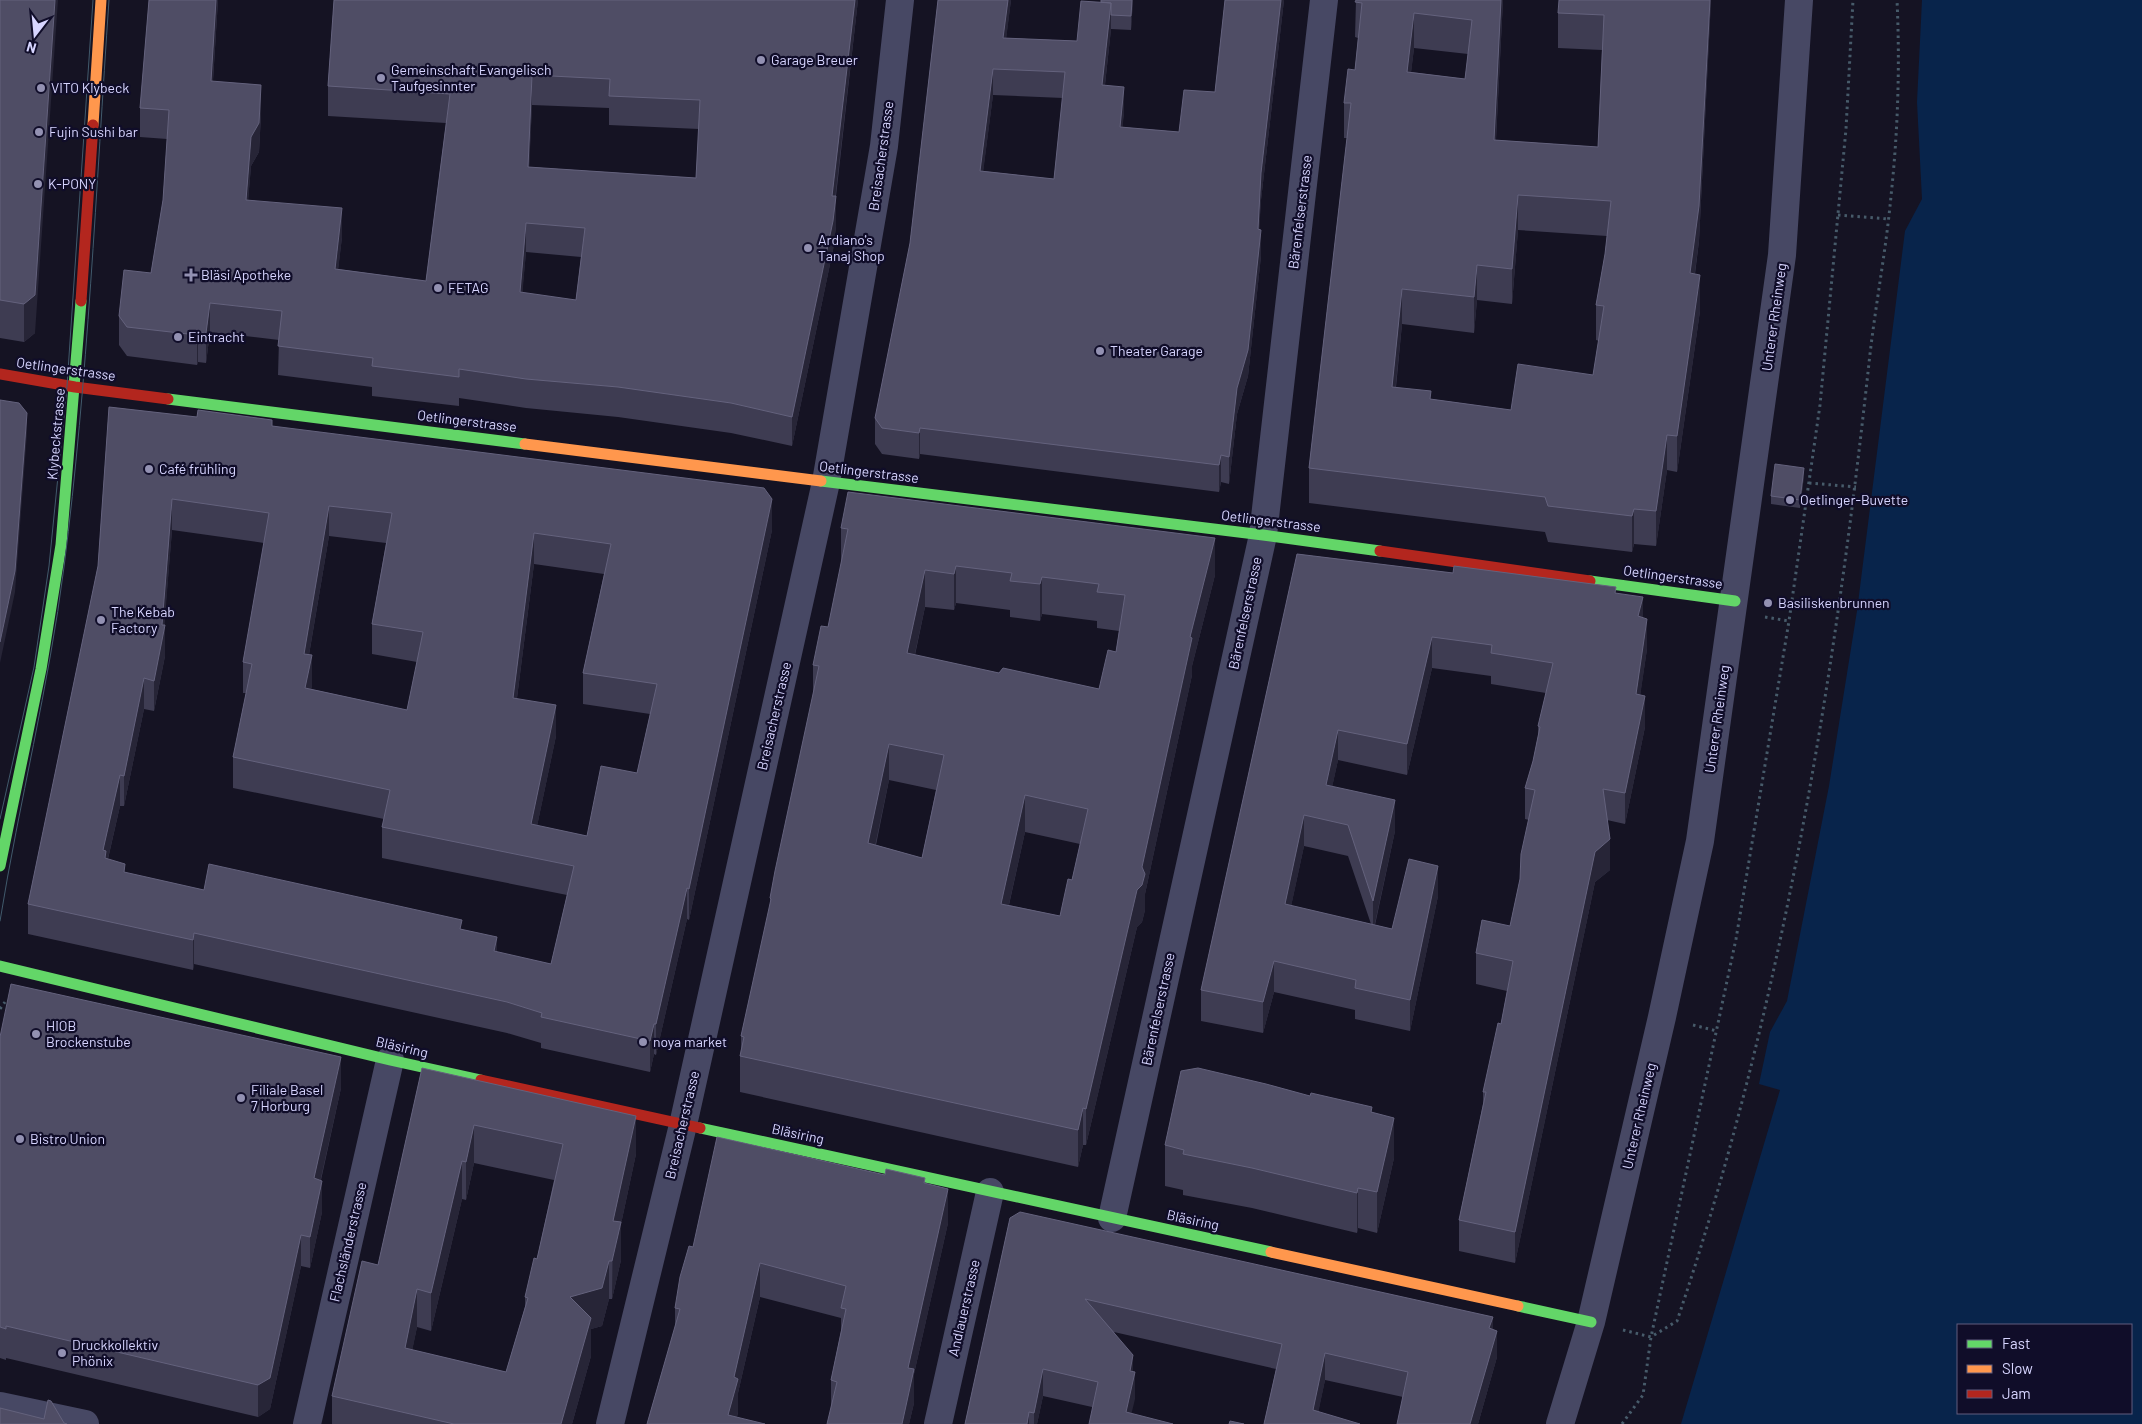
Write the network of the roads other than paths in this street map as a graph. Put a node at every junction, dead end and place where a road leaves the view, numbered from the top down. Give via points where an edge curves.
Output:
1 (101, 0) edge
2 (900, 0) edge
3 (1324, 0) edge
4 (1799, 0) edge
5 (0, 374) edge
6 (75, 387) junction
7 (826, 482) junction
8 (1263, 535) junction
9 (1735, 601) junction
10 (0, 866) edge
11 (0, 966) edge
12 (390, 1060) junction
13 (683, 1124) junction
14 (990, 1192) junction
15 (1112, 1218) junction
16 (1591, 1322) junction
17 (0, 1406) edge
18 (85, 1424) edge
19 (307, 1424) edge
20 (610, 1424) edge
21 (938, 1424) edge
22 (1560, 1424) edge

1 - 6 street, Klybeckstrasse
2 - 7 street, Breisacherstrasse via 884,146
3 - 8 street, Bärenfelserstrasse
4 - 9 street, Unterer Rheinweg via 1782,254
5 - 6 street, Oetlingerstrasse
6 - 7 street, Oetlingerstrasse
6 - 10 street, Klybeckstrasse via 54,598
7 - 8 street, Oetlingerstrasse
7 - 13 street, Breisacherstrasse
8 - 9 street, Oetlingerstrasse
8 - 15 street, Bärenfelserstrasse
9 - 16 street, Unterer Rheinweg via 1700,841
11 - 12 street, Bläsiring
12 - 13 street, Bläsiring
12 - 19 street, Flachsländerstrasse
13 - 14 street, Bläsiring
13 - 20 street, Breisacherstrasse
14 - 15 street, Bläsiring
14 - 21 street, Andlauerstrasse
15 - 16 street, Bläsiring
16 - 22 street, Unterer Rheinweg
17 - 18 street

